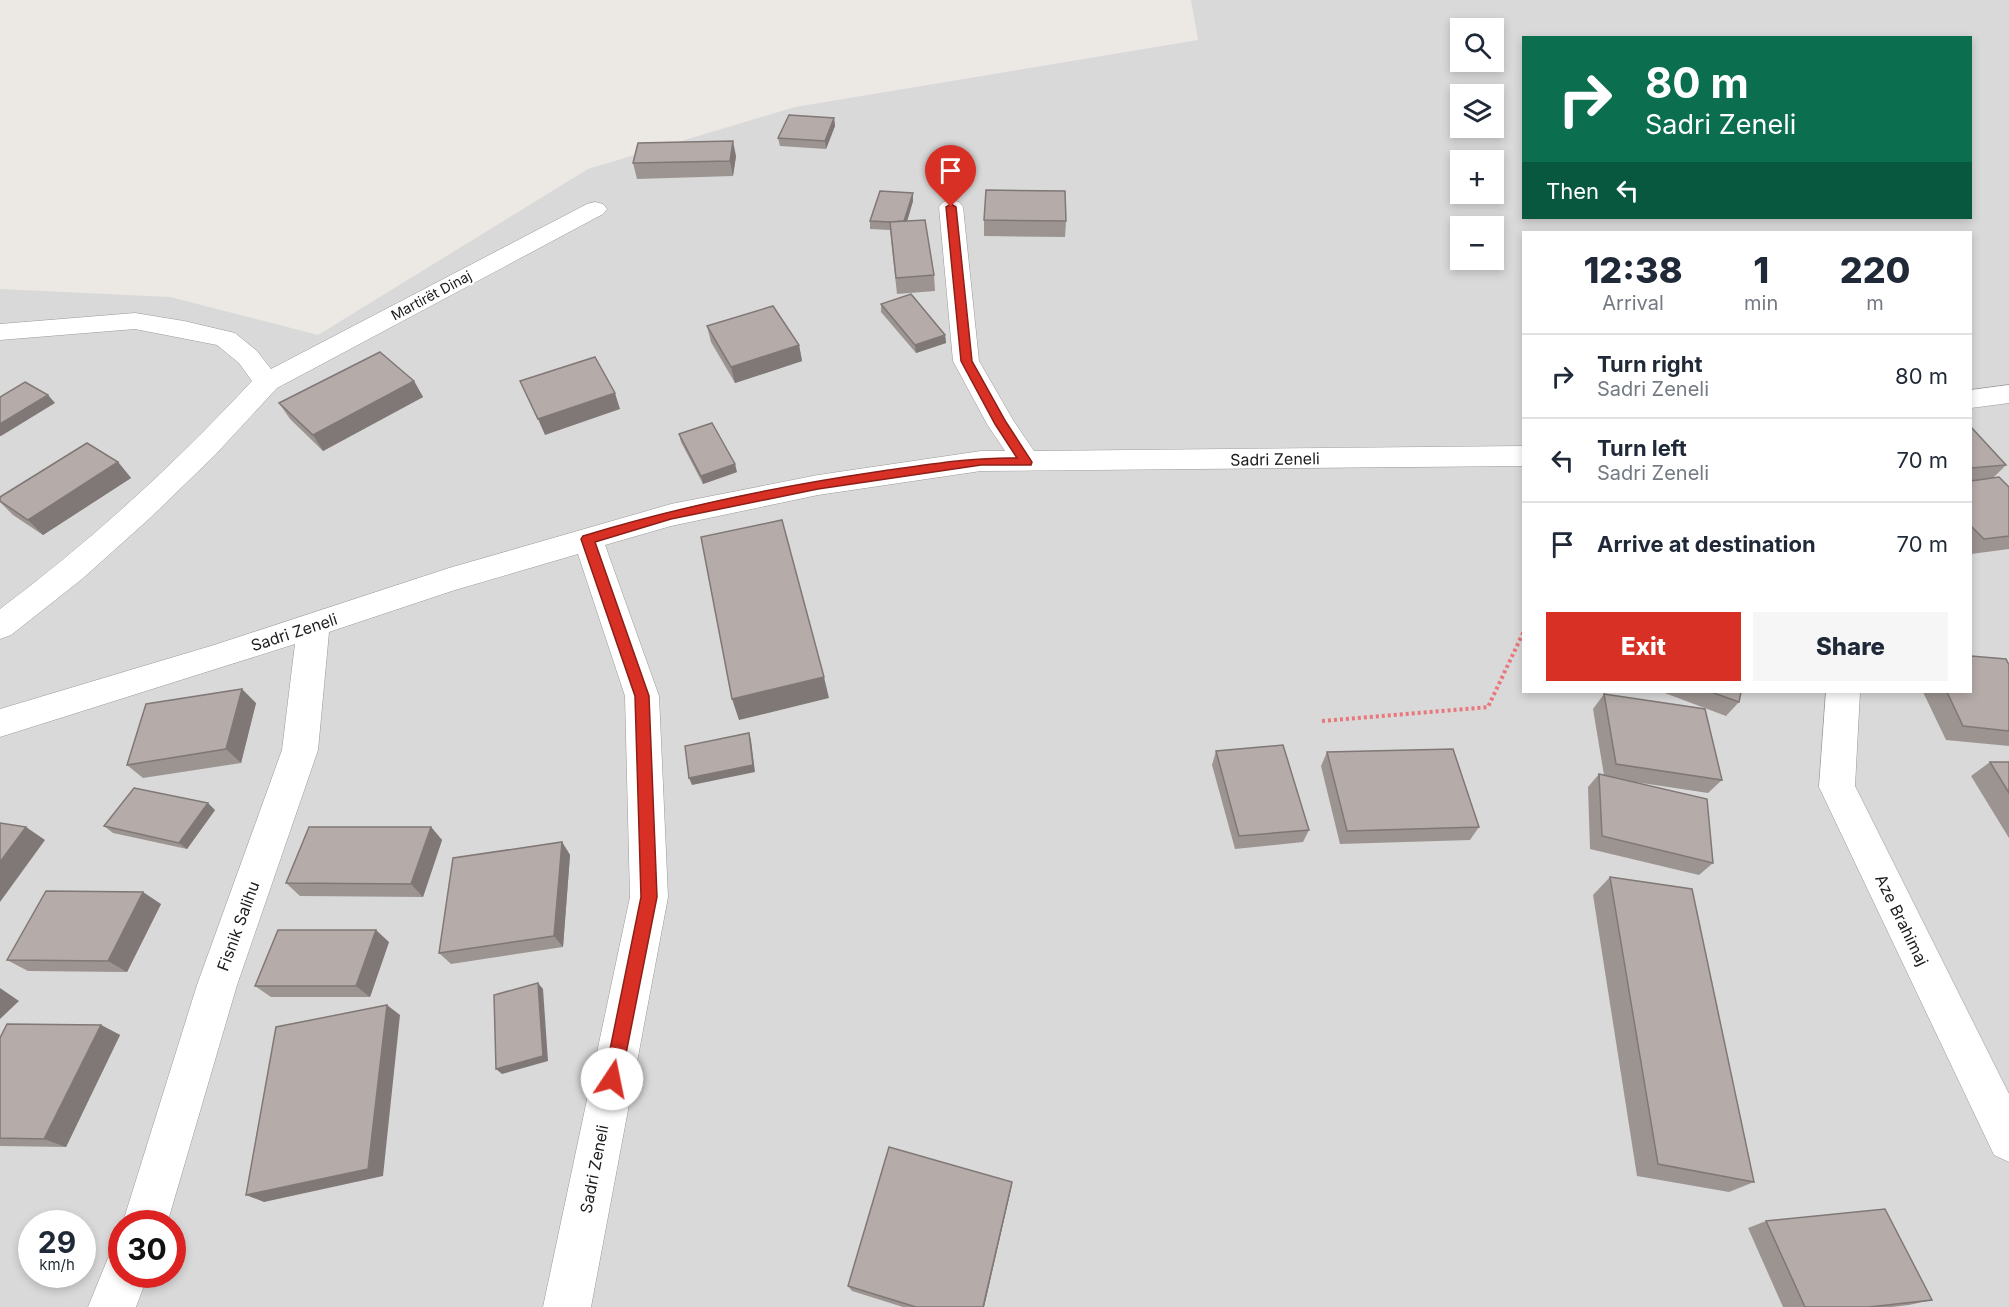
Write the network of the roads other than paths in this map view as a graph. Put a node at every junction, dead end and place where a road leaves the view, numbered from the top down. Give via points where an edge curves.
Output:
1 (951, 207) dead end
2 (595, 209) dead end
3 (0, 332) edge
4 (267, 382) junction
5 (1522, 456) edge
6 (1026, 462) junction
7 (588, 539) junction
8 (314, 625) junction
9 (0, 626) edge
10 (1843, 693) edge
11 (0, 723) edge
12 (2009, 1140) edge
13 (148, 1210) edge
14 (120, 1288) edge
15 (112, 1307) edge
16 (567, 1307) edge

1 - 6 street via 966,361
2 - 4 street, Martirët Dinaj
3 - 4 street via 135,321 184,329 226,339 248,357
4 - 9 street, Martirët Dinaj via 214,441 144,506
5 - 6 street, Sadri Zeneli
6 - 7 street, Sadri Zeneli via 981,461 818,484 671,515
7 - 8 street, Sadri Zeneli
7 - 16 street, Sadri Zeneli via 642,696 649,897
8 - 11 street, Sadri Zeneli
8 - 13 street, Fisnik Salihu via 300,750 217,985
10 - 12 street, Aze Brahimaj via 1837,787
14 - 15 street

